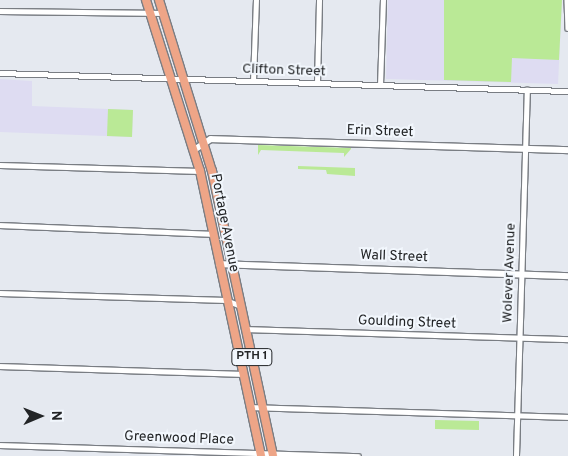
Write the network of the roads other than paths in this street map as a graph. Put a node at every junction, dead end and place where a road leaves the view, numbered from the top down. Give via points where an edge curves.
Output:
1 (146, 0) edge
2 (159, 0) edge
3 (256, 0) edge
4 (319, 0) edge
5 (383, 0) edge
6 (567, 0) edge
7 (0, 11) edge
8 (162, 13) junction
9 (150, 14) junction
10 (568, 28) edge
11 (0, 73) edge
12 (171, 78) junction
13 (183, 79) junction
14 (253, 81) junction
15 (317, 83) junction
16 (380, 85) junction
17 (527, 90) junction
18 (568, 91) edge
19 (203, 142) junction
20 (525, 149) junction
21 (194, 150) junction
22 (568, 150) edge
23 (0, 165) edge
24 (200, 171) junction
25 (0, 225) edge
26 (213, 234) junction
27 (219, 264) junction
28 (232, 264) junction
29 (522, 274) junction
30 (568, 276) edge
31 (0, 293) edge
32 (226, 300) junction
33 (241, 306) junction
34 (246, 329) junction
35 (520, 338) junction
36 (568, 339) edge
37 (0, 366) edge
38 (242, 374) junction
39 (250, 407) junction
40 (262, 408) junction
41 (517, 415) junction
42 (568, 417) edge
43 (0, 445) edge
44 (260, 455) edge
45 (273, 455) edge
46 (358, 456) edge
47 (516, 456) edge

1 - 9 highway, Portage Avenue / PTH 1
2 - 8 highway, Portage Avenue / PTH 1
3 - 14 street
4 - 15 street
5 - 16 street
6 - 10 street
7 - 9 street
8 - 9 street
8 - 13 highway, Portage Avenue / PTH 1
9 - 12 highway, Portage Avenue / PTH 1
11 - 12 street, Clifton Street
12 - 13 street, Clifton Street
12 - 21 highway, Portage Avenue / PTH 1
13 - 14 street, Clifton Street
13 - 19 highway, Portage Avenue / PTH 1
14 - 15 street, Clifton Street
15 - 16 street, Clifton Street
16 - 17 street, Clifton Street
17 - 18 street, Clifton Street
17 - 20 street, Wolever Avenue
19 - 20 main road, Erin Street via 240,140
19 - 21 main road
19 - 28 highway, Portage Avenue / PTH 1
20 - 22 main road, Erin Street
20 - 29 street, Wolever Avenue
21 - 24 highway, Portage Avenue / PTH 1
23 - 24 street
24 - 26 highway, Portage Avenue / PTH 1
25 - 26 street
26 - 27 highway, Portage Avenue / PTH 1
27 - 28 main road, Wall Street
27 - 32 highway, Portage Avenue / PTH 1
28 - 29 main road, Wall Street
28 - 33 highway, Portage Avenue / PTH 1
29 - 30 main road, Wall Street
29 - 35 street, Wolever Avenue
31 - 32 street
32 - 33 street
32 - 38 highway, Portage Avenue / PTH 1
33 - 34 highway, Portage Avenue / PTH 1
34 - 35 street, Goulding Street
34 - 40 highway, Portage Avenue / PTH 1
35 - 36 street, Goulding Street
35 - 41 street, Wolever Avenue
37 - 38 street
38 - 39 highway, Portage Avenue / PTH 1
39 - 40 street
39 - 44 highway, Portage Avenue / PTH 1
40 - 41 street
40 - 45 highway, Portage Avenue / PTH 1
41 - 42 street
41 - 47 street, Wolever Avenue
43 - 44 street, Greenwood Place
44 - 45 street, Greenwood Place
45 - 46 street, Greenwood Place

